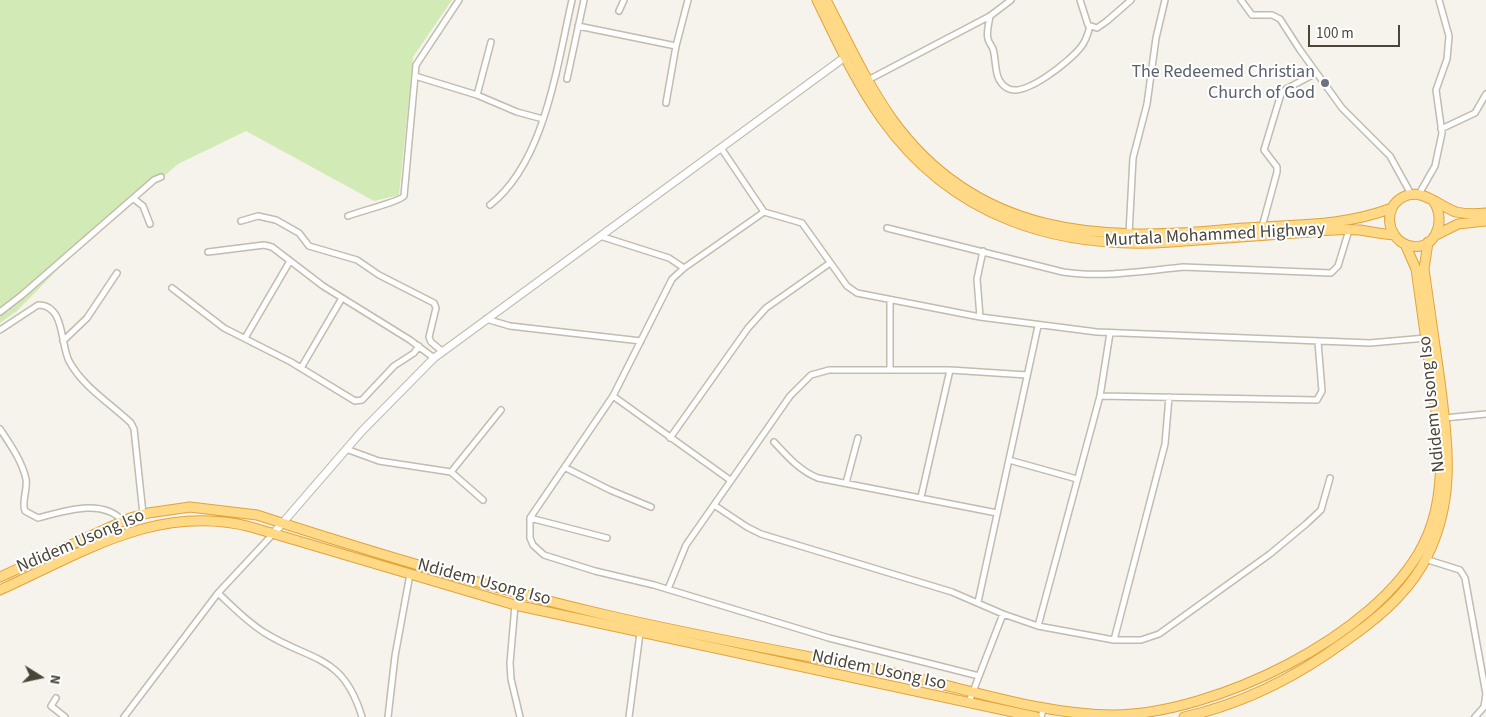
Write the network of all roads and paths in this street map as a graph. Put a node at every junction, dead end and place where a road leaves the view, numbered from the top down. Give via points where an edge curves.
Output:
1 (459, 0) edge
2 (572, 0) edge
3 (584, 0) edge
4 (624, 0) edge
5 (688, 0) edge
6 (817, 0) edge
7 (826, 0) edge
8 (1011, 0) edge
9 (1080, 0) edge
10 (1131, 0) edge
11 (1165, 0) edge
12 (1241, 0) edge
13 (1439, 0) edge
14 (619, 11) dead end
15 (990, 16) junction
16 (578, 26) junction
17 (1090, 26) junction
18 (491, 42) dead end
19 (676, 46) junction
20 (845, 57) junction
21 (1316, 73) junction
22 (414, 76) junction
23 (567, 79) dead end
24 (868, 80) junction
25 (1486, 94) edge
26 (477, 95) junction
27 (666, 103) dead end
28 (542, 119) junction
29 (1441, 129) junction
30 (721, 148) junction
31 (161, 177) dead end
32 (1415, 194) junction
33 (134, 199) junction
34 (1434, 202) junction
35 (490, 205) dead end
36 (1392, 208) junction
37 (764, 212) junction
38 (1486, 213) edge
39 (348, 216) dead end
40 (1486, 220) edge
41 (241, 221) dead end
42 (150, 224) dead end
43 (1262, 227) junction
44 (886, 228) dead end
45 (1349, 230) junction
46 (1129, 235) junction
47 (1394, 235) junction
48 (1436, 235) junction
49 (600, 236) junction
50 (1428, 242) junction
51 (1405, 244) junction
52 (983, 251) junction
53 (208, 252) dead end
54 (290, 261) junction
55 (830, 263) junction
56 (684, 268) junction
57 (117, 273) dead end
58 (172, 288) dead end
59 (342, 298) junction
60 (890, 300) junction
61 (0, 312) edge
62 (980, 317) junction
63 (485, 319) junction
64 (1038, 326) junction
65 (0, 330) edge
66 (1110, 333) junction
67 (245, 338) junction
68 (1426, 338) junction
69 (63, 341) junction
70 (641, 341) junction
71 (1318, 342) junction
72 (419, 346) junction
73 (443, 352) junction
74 (434, 358) junction
75 (301, 368) junction
76 (890, 370) junction
77 (950, 370) junction
78 (1027, 375) junction
79 (613, 396) junction
80 (1100, 396) junction
81 (1169, 397) junction
82 (501, 410) dead end
83 (1486, 414) edge
84 (1444, 418) junction
85 (0, 429) edge
86 (670, 438) junction
87 (858, 438) dead end
88 (774, 442) dead end
89 (346, 449) junction
90 (1009, 460) junction
91 (566, 468) junction
92 (451, 472) junction
93 (1330, 478) dead end
94 (1076, 479) junction
95 (730, 480) junction
96 (846, 483) junction
97 (921, 497) junction
98 (483, 500) dead end
99 (714, 506) junction
100 (651, 507) dead end
101 (997, 513) junction
102 (143, 514) junction
103 (530, 518) junction
104 (123, 521) junction
105 (281, 523) junction
106 (272, 534) junction
107 (608, 538) dead end
108 (1422, 557) junction
109 (410, 574) junction
110 (0, 577) edge
111 (1401, 578) junction
112 (1408, 585) junction
113 (668, 589) junction
114 (0, 590) edge
115 (218, 593) junction
116 (978, 602) junction
117 (515, 604) junction
118 (1003, 614) junction
119 (1038, 626) junction
120 (640, 633) junction
121 (1114, 640) junction
122 (1320, 645) junction
123 (1309, 666) junction
124 (979, 676) junction
125 (1237, 688) junction
126 (973, 691) junction
127 (56, 698) dead end
128 (969, 702) junction
129 (1230, 704) junction
130 (1044, 707) junction
131 (1081, 715) edge
132 (65, 717) edge
133 (124, 717) edge
134 (362, 717) edge
135 (388, 717) edge
136 (520, 717) edge
137 (629, 717) edge
138 (1036, 717) edge
139 (1041, 717) edge
140 (1184, 717) edge
141 (1475, 717) edge

1 - 22 street via 423,52
2 - 28 street
3 - 16 street
4 - 14 street
5 - 19 street
6 - 20 highway, Murtala Mohammed Highway
7 - 24 highway, Murtala Mohammed Highway
8 - 15 street
9 - 17 street
10 - 17 street via 1099,26
11 - 46 street via 1147,104 1133,158
12 - 21 street via 1252,15 1280,18
13 - 29 street via 1449,43 1436,90
15 - 17 street via 988,40 994,50 995,72 1004,86 1013,90 1043,79 1067,60 1083,46
15 - 24 street
16 - 19 street
16 - 23 street
18 - 26 street
19 - 27 street
20 - 30 street
20 - 45 highway, Murtala Mohammed Highway via 883,121 921,164 976,205 1024,227 1094,242 1130,244
21 - 32 street via 1342,108 1390,156
21 - 43 street via 1286,89 1278,99 1264,148 1277,172
22 - 26 street
22 - 39 street via 404,196 401,200
24 - 46 highway, Murtala Mohammed Highway via 917,149 959,185 1018,214 1070,230
25 - 29 street via 1475,113
26 - 28 street
28 - 35 street via 532,150 519,175 506,193
29 - 32 street via 1435,166
30 - 37 street
30 - 49 street
31 - 33 street
32 - 34 highway
32 - 36 highway via 1397,201
33 - 42 street via 143,206
33 - 61 street
34 - 38 highway via 1457,212
34 - 48 highway via 1441,222
36 - 43 highway, Murtala Mohammed Highway via 1350,221
36 - 47 highway via 1389,217
37 - 55 street via 802,223
37 - 56 street
40 - 48 highway via 1458,224
41 - 73 street via 258,216 276,220 299,233 309,246 357,260 378,275 434,303 436,308 429,337
43 - 46 highway, Murtala Mohammed Highway
44 - 52 street
45 - 47 highway, Murtala Mohammed Highway
45 - 52 street via 1338,266 1330,272 1183,267 1074,274
47 - 51 highway
48 - 50 highway
49 - 56 street via 669,258
49 - 63 street
50 - 51 highway via 1419,246
50 - 84 highway, Ndidem Usong Iso via 1424,269
51 - 68 highway, Ndidem Usong Iso via 1416,270
52 - 62 street via 977,279
53 - 54 street via 268,246
54 - 59 street
54 - 67 street
55 - 60 street via 851,291
55 - 86 street via 766,308 748,328
56 - 70 street via 667,286
57 - 69 street via 87,318
58 - 67 street via 224,328
59 - 72 street
59 - 75 street
60 - 62 street
60 - 76 street
62 - 64 street
63 - 70 street via 510,326
63 - 73 street
64 - 66 street
64 - 78 street
65 - 69 street via 41,305 56,314
66 - 71 street
66 - 80 street
67 - 75 street
68 - 71 street via 1370,343
68 - 108 highway, Ndidem Usong Iso via 1439,432 1441,476 1434,522
69 - 102 street via 69,360 82,379 134,429
70 - 79 street
71 - 81 street via 1322,391 1317,400
72 - 74 street
72 - 75 street via 358,401
73 - 74 street
74 - 89 street
76 - 77 street
76 - 95 street via 829,370 811,375 790,396
77 - 78 street
77 - 97 street
78 - 90 street
79 - 86 street
79 - 91 street
80 - 81 street
80 - 94 street
81 - 121 street via 1165,444
82 - 92 street
83 - 84 street
84 - 108 highway, Ndidem Usong Iso via 1449,458 1445,502 1440,526
85 - 104 street via 26,478 25,511 38,518 76,509 98,510 114,512
86 - 95 street
87 - 96 street
88 - 96 street via 808,474
89 - 92 street via 389,463
89 - 105 street
90 - 94 street
90 - 101 street
91 - 100 street
91 - 103 street
92 - 98 street
93 - 121 street via 1321,510 1270,554 1159,634 1141,640
94 - 119 street
95 - 99 street
96 - 97 street
97 - 101 street
99 - 113 street via 686,545
99 - 116 street via 760,534
101 - 116 street
102 - 104 highway, Ndidem Usong Iso
102 - 105 highway, Ndidem Usong Iso via 209,508 257,515
103 - 107 street
103 - 113 street via 530,538 544,555
104 - 110 highway, Ndidem Usong Iso
105 - 106 street
105 - 126 highway, Ndidem Usong Iso via 485,585 604,615
106 - 109 highway, Ndidem Usong Iso
106 - 114 highway, Ndidem Usong Iso via 216,520 157,524 116,536
106 - 115 street
108 - 111 highway, Ndidem Usong Iso
108 - 112 highway, Ndidem Usong Iso
108 - 141 street via 1460,570 1465,578 1486,694 1484,706
109 - 117 highway, Ndidem Usong Iso
109 - 135 street
111 - 112 highway
111 - 122 highway, Ndidem Usong Iso via 1384,597
112 - 123 highway, Ndidem Usong Iso via 1368,624
113 - 124 street via 829,638
115 - 133 street
115 - 134 street via 266,634 309,653 343,676
116 - 118 street
117 - 120 highway, Ndidem Usong Iso
117 - 136 street via 510,663
118 - 119 street
118 - 124 street
119 - 121 street
120 - 128 highway, Ndidem Usong Iso
120 - 137 street
122 - 123 highway
122 - 125 highway, Ndidem Usong Iso via 1291,663
123 - 129 highway, Ndidem Usong Iso via 1270,688
124 - 126 street
125 - 129 highway
125 - 131 highway, Ndidem Usong Iso via 1166,709
126 - 128 street
126 - 130 highway, Ndidem Usong Iso
127 - 132 street via 52,706
128 - 138 highway, Ndidem Usong Iso
129 - 140 highway, Ndidem Usong Iso
130 - 131 highway, Ndidem Usong Iso
130 - 139 street

